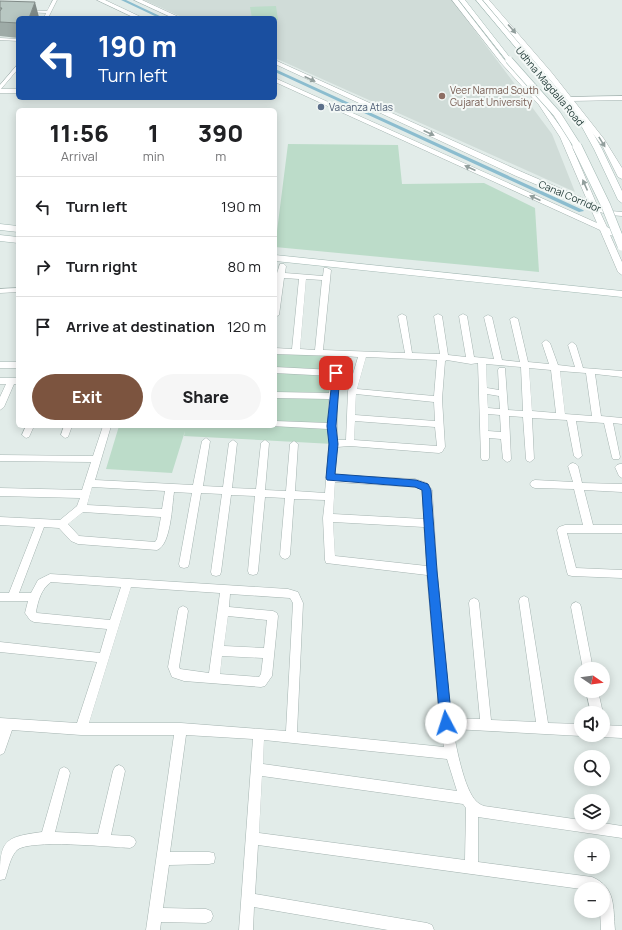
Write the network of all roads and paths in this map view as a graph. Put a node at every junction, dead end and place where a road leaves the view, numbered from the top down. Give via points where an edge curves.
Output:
1 (55, 0) edge
2 (100, 0) edge
3 (137, 0) edge
4 (455, 0) edge
5 (462, 0) edge
6 (479, 0) edge
7 (486, 0) edge
8 (21, 11) edge
9 (48, 12) junction
10 (47, 16) edge
11 (136, 16) edge
12 (173, 16) edge
13 (0, 39) edge
14 (16, 40) edge
15 (527, 52) junction
16 (277, 63) edge
17 (16, 69) edge
18 (0, 78) edge
19 (9, 78) junction
20 (277, 81) edge
21 (0, 88) edge
22 (0, 91) edge
23 (16, 91) edge
24 (622, 98) edge
25 (571, 99) junction
26 (622, 177) edge
27 (622, 200) edge
28 (595, 207) junction
29 (621, 215) edge
30 (0, 227) edge
31 (16, 229) edge
32 (604, 229) junction
33 (0, 232) edge
34 (16, 234) edge
35 (0, 237) edge
36 (622, 237) edge
37 (16, 238) edge
38 (609, 240) junction
39 (622, 245) edge
40 (277, 253) edge
41 (277, 258) edge
42 (277, 269) edge
43 (622, 272) edge
44 (326, 274) junction
45 (303, 277) junction
46 (457, 278) junction
47 (622, 289) edge
48 (16, 290) edge
49 (0, 291) edge
50 (622, 294) edge
51 (622, 299) edge
52 (402, 316) dead end
53 (438, 316) dead end
54 (463, 316) dead end
55 (488, 317) dead end
56 (514, 319) dead end
57 (546, 343) dead end
58 (572, 345) dead end
59 (277, 351) edge
60 (296, 352) junction
61 (319, 353) junction
62 (340, 354) junction
63 (363, 354) junction
64 (409, 356) junction
65 (443, 358) junction
66 (471, 361) junction
67 (482, 362) junction
68 (0, 365) edge
69 (16, 365) edge
70 (525, 365) junction
71 (501, 367) junction
72 (553, 368) junction
73 (277, 370) edge
74 (580, 370) junction
75 (590, 371) junction
76 (336, 373) junction
77 (622, 374) edge
78 (0, 381) edge
79 (14, 381) edge
80 (352, 391) junction
81 (482, 391) junction
82 (504, 393) junction
83 (277, 395) edge
84 (333, 396) junction
85 (438, 399) junction
86 (0, 407) edge
87 (483, 411) junction
88 (505, 413) junction
89 (528, 414) junction
90 (561, 417) junction
91 (571, 417) junction
92 (351, 418) junction
93 (597, 419) junction
94 (608, 420) junction
95 (622, 421) edge
96 (277, 424) edge
97 (439, 424) junction
98 (332, 426) junction
99 (29, 428) edge
100 (67, 428) edge
101 (106, 428) edge
102 (484, 434) junction
103 (26, 435) dead end
104 (65, 435) dead end
105 (506, 436) junction
106 (206, 441) dead end
107 (266, 442) dead end
108 (233, 443) dead end
109 (350, 443) junction
110 (294, 444) dead end
111 (333, 444) junction
112 (578, 456) dead end
113 (0, 458) edge
114 (485, 458) dead end
115 (616, 458) dead end
116 (97, 459) junction
117 (507, 459) dead end
118 (530, 459) dead end
119 (573, 466) dead end
120 (330, 478) junction
121 (89, 484) junction
122 (535, 484) dead end
123 (578, 486) junction
124 (170, 488) junction
125 (622, 488) edge
126 (197, 490) junction
127 (0, 492) edge
128 (226, 492) junction
129 (85, 494) junction
130 (260, 494) junction
131 (289, 496) junction
132 (330, 497) junction
133 (81, 508) junction
134 (166, 513) junction
135 (328, 518) junction
136 (0, 521) edge
137 (42, 523) junction
138 (429, 523) junction
139 (62, 524) junction
140 (589, 529) junction
141 (622, 529) edge
142 (285, 555) dead end
143 (184, 564) dead end
144 (253, 571) dead end
145 (432, 571) junction
146 (216, 572) dead end
147 (622, 574) edge
148 (127, 583) junction
149 (226, 589) junction
150 (0, 597) edge
151 (12, 597) junction
152 (34, 597) junction
153 (524, 601) dead end
154 (474, 603) dead end
155 (576, 607) dead end
156 (183, 611) dead end
157 (223, 611) junction
158 (113, 625) junction
159 (0, 647) edge
160 (217, 651) junction
161 (269, 653) junction
162 (103, 658) junction
163 (587, 662) edge
164 (214, 678) junction
165 (446, 723) junction
166 (4, 724) edge
167 (486, 725) junction
168 (543, 728) junction
169 (81, 729) junction
170 (181, 729) junction
171 (574, 730) edge
172 (610, 731) edge
173 (622, 732) edge
174 (259, 734) junction
175 (291, 738) junction
176 (0, 749) edge
177 (451, 754) junction
178 (257, 769) junction
179 (119, 771) dead end
180 (64, 773) dead end
181 (469, 802) junction
182 (622, 832) edge
183 (47, 838) junction
184 (252, 838) junction
185 (103, 841) junction
186 (130, 842) dead end
187 (209, 858) dead end
188 (163, 859) junction
189 (471, 867) junction
190 (0, 874) edge
191 (578, 882) edge
192 (248, 899) junction
193 (156, 915) junction
194 (206, 916) dead end
195 (607, 918) edge
196 (153, 930) edge
197 (246, 930) edge
198 (427, 930) edge
199 (608, 930) edge

1 - 9 street
2 - 11 street
3 - 12 street
28 -> 4 street via 564,137 541,104 504,63
5 - 39 main road, Udhna Magdalla Road, bridge via 508,60 557,114 573,138
6 - 15 main road, Udhna Magdalla Road via 518,47
7 -> 15 street
8 - 9 street
9 - 10 street
13 - 14 street
15 - 25 street
15 - 27 main road, Udhna Magdalla Road via 585,126
16 -> 28 street, Canal Corridor
17 - 19 street
18 - 19 street
19 - 21 street
32 -> 20 street
22 - 23 street
24 - 25 street
25 -> 26 street via 598,135
28 - 29 street, Canal Corridor
28 - 32 street
30 - 31 main road
32 - 36 street
32 - 38 street
33 - 34 main road
35 - 37 main road
38 - 39 street
38 - 43 street
40 - 47 main road via 393,263
41 - 46 main road
42 - 44 main road
42 - 45 street
42 - 46 main road
44 - 45 street
44 - 51 main road via 456,282
44 - 61 street
45 - 60 street
46 - 50 main road via 573,292
48 - 49 street
52 - 64 street
53 - 65 street
54 - 66 street
55 - 71 street
56 - 70 street
57 - 72 street
58 - 74 street
59 - 60 street
60 - 61 street
61 - 62 street
62 - 63 street
62 - 76 street
63 - 64 street
63 - 80 street
64 - 65 street
65 - 66 street
65 - 85 street
66 - 67 street
67 - 71 street
67 - 81 street
68 - 69 street
70 - 71 street
70 - 72 street
70 - 89 street
71 - 82 street
72 - 74 street
72 - 90 street via 556,372
73 - 76 street
74 - 75 street
75 - 77 street
75 - 93 street
76 - 84 street
78 - 79 street
79 - 86 street
80 - 85 street
80 - 92 street
81 - 82 street
81 - 87 street
82 - 88 street
83 - 84 street
84 - 98 street
85 - 97 street
87 - 88 street
87 - 102 street
88 - 89 street
88 - 105 street
89 - 90 street
89 - 118 street
90 - 91 street
91 - 93 street
91 - 112 street
92 - 97 street
92 - 109 street
93 - 94 street
94 - 95 street
94 - 115 street
96 - 98 street
97 - 109 street via 441,447 438,450
98 - 111 street
99 - 103 street
100 - 104 street
101 - 116 street
102 - 105 street
102 - 114 street
105 - 117 street
106 - 126 street
107 - 130 street
108 - 128 street
109 - 111 street
110 - 131 street
111 - 120 street
113 - 116 street
116 - 121 street
119 - 123 street
120 - 132 street
120 - 138 street via 421,484 427,490
121 - 124 street
121 - 129 street
122 - 123 street
123 - 125 street
123 - 140 street
124 - 126 street
124 - 134 street
126 - 128 street
126 - 143 street
127 - 129 street
128 - 130 street
128 - 146 street
129 - 133 street
130 - 131 street
130 - 144 street
131 - 132 street
131 - 142 street
132 - 135 street
133 - 134 street
133 - 139 street
134 - 139 street via 162,540 153,547 78,540
135 - 138 street
135 - 145 street via 330,560
136 - 137 street
137 - 139 street
137 - 151 street
138 - 145 street
140 - 141 street
140 - 147 street via 562,530 572,572
145 - 165 street
148 - 149 street
148 - 152 street via 50,578 42,582
148 - 158 street
149 - 157 street
149 - 175 street via 288,593 297,598
150 - 151 street
151 - 152 street
152 - 158 street via 30,613 34,617
153 - 168 street
154 - 167 street
155 - 163 street
156 - 164 street via 174,671 184,676
157 - 160 street
157 - 161 street via 273,616
158 - 162 street
159 - 162 street
160 - 161 street
160 - 164 street
161 - 164 street via 266,676 261,682
162 - 169 street
165 - 167 street
165 - 177 street
166 - 169 street
166 - 176 street
167 - 168 street
168 - 171 street
169 - 170 street
170 - 174 street
170 - 188 street
172 - 173 street
174 - 175 street
174 - 178 street
175 - 177 street
177 - 181 street
178 - 181 street
178 - 184 street
179 - 185 street
180 - 183 street
181 - 182 street via 482,812
181 - 189 street
183 - 185 street
183 - 190 street via 27,839 12,846
184 - 189 street
184 - 192 street
185 - 186 street
187 - 188 street
188 - 193 street
189 - 191 street
192 - 197 street
192 - 198 street
193 - 194 street
193 - 196 street
195 - 199 street

